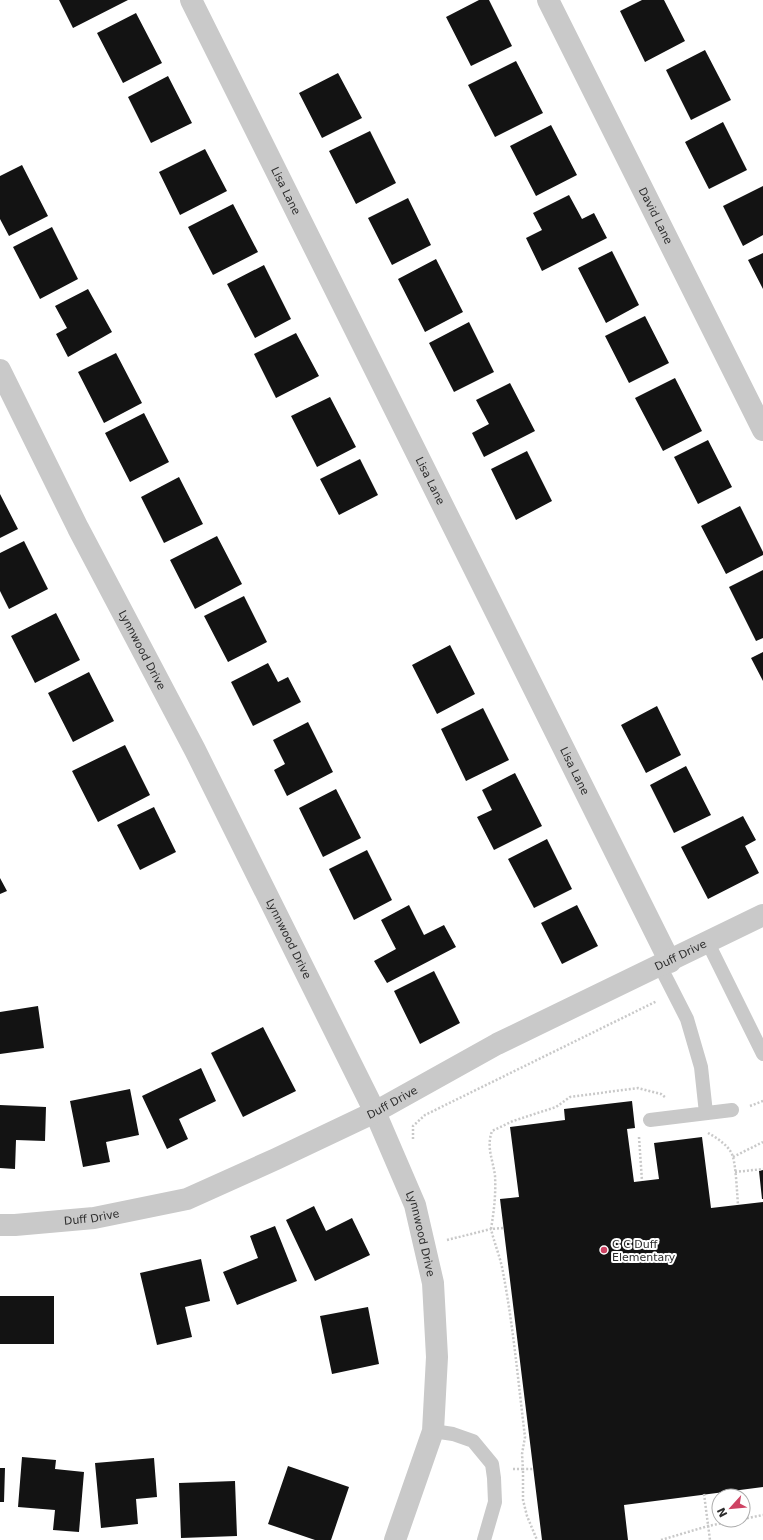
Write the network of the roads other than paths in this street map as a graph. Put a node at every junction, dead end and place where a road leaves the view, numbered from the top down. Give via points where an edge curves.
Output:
1 (191, 0) edge
2 (548, 0) edge
3 (0, 370) edge
4 (763, 430) edge
5 (763, 915) edge
6 (708, 943) junction
7 (665, 964) junction
8 (763, 1054) edge
9 (732, 1110) dead end
10 (375, 1112) junction
11 (706, 1113) junction
12 (650, 1120) dead end
13 (0, 1225) edge
14 (433, 1431) junction
15 (395, 1540) edge
16 (484, 1540) edge

1 - 7 street, Lisa Lane
2 - 4 street, David Lane
3 - 10 street, Lynnwood Drive via 78,528 195,750
5 - 6 street, Duff Drive
6 - 7 street, Duff Drive
6 - 8 lane
7 - 10 street, Duff Drive via 497,1044
7 - 11 lane via 674,993 687,1019 701,1067
9 - 11 lane
10 - 13 street, Duff Drive via 187,1199 94,1218
10 - 14 street, Lynnwood Drive via 415,1205 433,1283 437,1357
11 - 12 lane
14 - 15 street, Lynnwood Drive
14 - 16 lane via 473,1441 492,1464 496,1502

